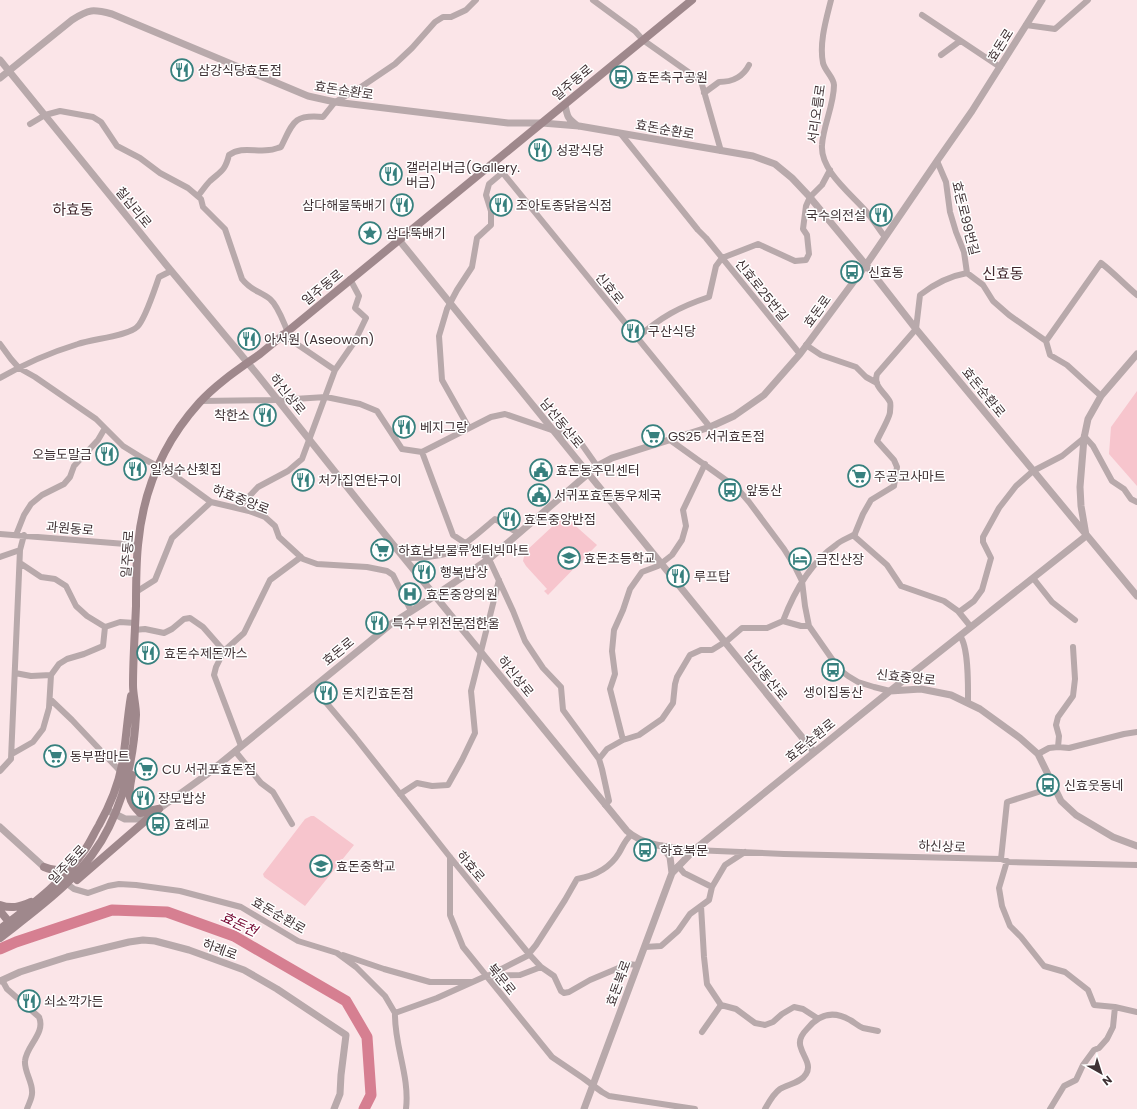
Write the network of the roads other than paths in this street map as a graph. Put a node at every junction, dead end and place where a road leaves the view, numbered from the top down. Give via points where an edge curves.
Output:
1 (476, 0) edge
2 (593, 0) edge
3 (692, 0) edge
4 (831, 0) edge
5 (1042, 0) edge
6 (1088, 0) edge
7 (922, 15) dead end
8 (1026, 25) junction
9 (643, 40) junction
10 (960, 41) junction
11 (941, 55) dead end
12 (1, 63) edge
13 (749, 65) dead end
14 (1000, 67) junction
15 (9, 71) junction
16 (0, 78) edge
17 (704, 93) junction
18 (335, 102) junction
19 (565, 104) junction
20 (45, 115) junction
21 (542, 123) junction
22 (30, 124) dead end
23 (579, 126) junction
24 (621, 134) junction
25 (721, 151) junction
26 (937, 161) junction
27 (494, 162) junction
28 (830, 170) junction
29 (502, 173) junction
30 (198, 196) junction
31 (810, 197) junction
32 (885, 237) junction
33 (399, 240) junction
34 (722, 258) junction
35 (866, 265) junction
36 (171, 271) junction
37 (967, 272) junction
38 (350, 279) junction
39 (1137, 295) edge
40 (450, 303) junction
41 (916, 328) junction
42 (284, 332) junction
43 (637, 338) junction
44 (1046, 341) junction
45 (0, 344) edge
46 (806, 346) junction
47 (800, 354) junction
48 (1137, 354) edge
49 (248, 363) junction
50 (19, 368) junction
51 (335, 370) junction
52 (0, 378) edge
53 (877, 383) junction
54 (1101, 396) junction
55 (326, 397) junction
56 (278, 400) junction
57 (200, 401) junction
58 (710, 427) junction
59 (105, 428) junction
60 (469, 428) junction
61 (551, 428) junction
62 (1084, 437) junction
63 (310, 440) junction
64 (670, 440) junction
65 (422, 452) junction
66 (705, 464) junction
67 (597, 466) junction
68 (156, 467) junction
69 (1033, 471) junction
70 (588, 473) junction
71 (211, 502) junction
72 (1137, 502) edge
73 (238, 508) junction
74 (518, 533) junction
75 (0, 534) edge
76 (16, 535) junction
77 (24, 535) junction
78 (855, 535) junction
79 (1086, 536) junction
80 (465, 544) junction
81 (138, 545) junction
82 (20, 550) junction
83 (0, 557) edge
84 (301, 557) junction
85 (405, 558) junction
86 (489, 559) junction
87 (20, 563) junction
88 (661, 563) junction
89 (1033, 578) junction
90 (499, 580) junction
91 (802, 581) junction
92 (136, 592) junction
93 (436, 595) junction
94 (1137, 596) edge
95 (411, 611) junction
96 (959, 612) junction
97 (1075, 620) dead end
98 (783, 621) junction
99 (105, 626) junction
100 (134, 626) junction
101 (809, 626) junction
102 (971, 627) junction
103 (960, 636) junction
104 (724, 642) junction
105 (1073, 647) dead end
106 (224, 651) junction
107 (481, 651) junction
108 (15, 673) junction
109 (51, 675) junction
110 (133, 687) junction
111 (313, 687) junction
112 (890, 691) junction
113 (50, 699) junction
114 (968, 703) junction
115 (136, 713) junction
116 (1137, 732) edge
117 (623, 740) junction
118 (1058, 747) junction
119 (238, 749) junction
120 (814, 752) junction
121 (12, 754) junction
122 (1038, 754) junction
123 (599, 759) junction
124 (0, 771) edge
125 (120, 771) junction
126 (1054, 787) junction
127 (400, 794) junction
128 (605, 805) junction
129 (159, 809) junction
130 (107, 810) junction
131 (115, 815) junction
132 (292, 824) dead end
133 (0, 828) edge
134 (631, 835) junction
135 (662, 846) junction
136 (1137, 846) edge
137 (694, 850) junction
138 (746, 852) junction
139 (450, 857) junction
140 (1004, 860) junction
141 (1137, 865) edge
142 (72, 866) junction
143 (678, 866) junction
144 (44, 867) junction
145 (672, 873) junction
146 (70, 886) junction
147 (52, 887) junction
148 (712, 887) junction
149 (38, 898) junction
150 (0, 905) edge
151 (701, 906) junction
152 (0, 911) edge
153 (33, 912) junction
154 (11, 924) junction
155 (0, 929) edge
156 (0, 938) edge
157 (645, 947) junction
158 (337, 953) junction
159 (529, 954) junction
160 (638, 965) junction
161 (541, 967) junction
162 (486, 976) junction
163 (1, 981) edge
164 (474, 982) junction
165 (721, 1004) junction
166 (1115, 1007) junction
167 (1137, 1012) edge
168 (395, 1013) junction
169 (817, 1018) junction
170 (878, 1031) dead end
171 (702, 1032) dead end
172 (594, 1086) junction
173 (27, 1109) edge
174 (334, 1109) edge
175 (406, 1109) edge
176 (584, 1109) edge
177 (695, 1109) edge
178 (765, 1109) edge
179 (1050, 1109) edge

1 - 18 street via 466,10 451,17 443,16 395,64
2 - 9 street, 효돈순환로 via 635,31
3 - 9 main road, 일주동로
4 - 28 street, 서리오름로 via 821,50 824,65 834,84 822,146
5 - 8 street, 효돈로
6 - 8 street via 1055,29
7 - 10 street
8 - 14 street, 효돈로
9 - 17 street, 효돈순환로 via 701,82
9 - 19 main road, 일주동로
10 - 11 street
10 - 14 street
12 - 15 street, 칠십리로
13 - 17 street via 744,73 728,82 719,82
14 - 26 street, 효돈로
15 - 16 street, 효돈순환로
15 - 18 street, 효돈순환로 via 72,20 96,10 112,14 308,96
15 - 20 street, 칠십리로
17 - 25 street, 효돈순환로
18 - 21 street, 효돈순환로 via 508,123
18 - 30 street via 323,117 300,117 292,125 281,146 269,150 245,150 229,155 223,170
19 - 21 main road, 일주동로
19 - 23 street via 569,120
20 - 22 street
20 - 30 street via 60,111 93,117 101,122 117,146
20 - 36 street, 칠십리로
21 - 23 street, 효돈순환로
21 - 27 main road, 일주동로
23 - 24 street, 효돈순환로
24 - 25 street, 효돈순환로
24 - 34 street
25 - 31 street, 효돈순환로 via 753,156 775,164
26 - 32 street, 효돈로
26 - 37 street, 효돈로99번길 via 946,182 950,212 964,252
27 - 29 street, 신효로
27 - 33 main road, 일주동로
28 - 31 street via 822,185
28 - 32 street, 서리오름로 via 834,179 866,211
29 - 40 street via 489,184 486,194 491,211 491,225 477,238 472,267
29 - 43 street, 신효로
30 - 42 street via 203,207 225,229 242,279 271,300
31 - 34 street, 신효로25번길 via 803,229 807,235 809,254 806,260 795,261 758,244
31 - 35 street, 효돈순환로
32 - 35 street, 효돈로
33 - 38 main road, 일주동로
33 - 40 street, 남선동산로
34 - 43 street, 신효로25번길 via 716,266 708,297 671,313
34 - 47 street, 신효로25번길
35 - 41 street, 효돈순환로
35 - 46 street, 효돈로
36 - 49 street, 칠십리로
36 - 50 street via 159,277 141,322 136,328 78,344
37 - 41 street via 929,288 920,295
37 - 44 street, 효돈로99번길 via 983,285 993,301 1009,315
38 - 42 main road, 일주동로
38 - 51 street via 359,296 355,308 366,318
39 - 44 street via 1101,263
40 - 60 street via 439,336 442,380
40 - 61 street, 남선동산로
41 - 53 street via 876,374
41 - 69 street, 효돈순환로
42 - 49 main road, 일주동로
42 - 51 street
43 - 58 street, 신효로
44 - 54 street, 효돈로99번길 via 1050,355 1067,365
45 - 50 street, 하효중앙로
46 - 47 street, 효돈로
46 - 53 street via 822,355 856,367
47 - 58 street, 효돈로 via 764,395 734,416
48 - 54 street
49 - 56 street, 하신상로
49 - 57 main road, 일주동로
50 - 52 street
50 - 59 street, 하효중앙로 via 96,419
51 - 55 street
53 - 78 street via 880,391 890,402 890,413 877,441 897,467 894,486 871,500
54 - 62 street via 1088,419
55 - 56 street
55 - 63 street
55 - 65 street via 360,404 377,412 402,450
56 - 57 street
56 - 63 street, 하신상로
57 - 68 main road, 일주동로
58 - 64 street, 효돈로
59 - 68 street, 하효중앙로 via 123,446
59 - 76 street via 98,440 74,466 64,484 31,504
60 - 61 street via 505,414
60 - 65 street
61 - 67 street via 578,438
61 - 70 street, 남선동산로
62 - 69 street via 1062,456
62 - 72 street via 1093,446 1112,481
62 - 79 street via 1080,487
63 - 73 street via 302,459 288,471 258,487
63 - 85 street, 하신상로
64 - 66 street, 신효중앙로
64 - 67 street, 효돈로 via 612,458
65 - 80 street via 453,535
66 - 88 street via 683,510 686,526 682,540 672,555
66 - 91 street, 신효중앙로 via 737,488 749,502 784,549
67 - 70 street, 효돈로
68 - 71 street, 하효중앙로 via 174,475
68 - 81 main road, 일주동로 via 144,506
69 - 79 street, 효돈순환로
69 - 96 street via 1016,486 988,526 983,542 991,558 982,590 974,601
70 - 74 street, 효돈로
70 - 88 street, 남선동산로
71 - 73 street, 하효중앙로
71 - 92 street via 172,538 155,580
73 - 84 street, 하효중앙로 via 265,517 275,526 279,537
74 - 80 street via 495,519
74 - 86 street, 효돈로
75 - 76 street, 과원동로
76 - 77 street, 과원동로
77 - 81 street, 과원동로
77 - 82 street
78 - 91 street via 836,544 807,572
78 - 96 street via 887,565 901,586 944,601
79 - 89 street, 효돈순환로
79 - 94 street, 효돈순환로
80 - 85 street via 450,553
80 - 86 street
81 - 92 main road, 일주동로
82 - 83 street
82 - 87 street
84 - 95 street, 하효중앙로 via 317,564 367,566 387,571 393,576
84 - 106 street via 270,580 244,633
85 - 93 street, 하신상로
86 - 90 street
86 - 93 street, 효돈로
87 - 99 street via 41,577 55,579 66,586 76,606
87 - 108 street
88 - 104 street, 남선동산로
88 - 117 street via 642,572 630,589 614,630 612,652 615,674 610,689
89 - 97 street via 1052,602
89 - 102 street, 효돈순환로
90 - 107 street
90 - 123 street via 525,641 542,668 561,687 563,710
91 - 98 street
91 - 101 street, 신효중앙로
92 - 100 main road, 일주동로
93 - 95 street, 효돈로
93 - 107 street, 하신상로
95 - 111 street, 효돈로
96 - 102 street
98 - 101 street
98 - 104 street via 767,628 742,628
99 - 100 street via 120,622
99 - 109 street via 103,646 58,664
100 - 106 street via 164,633 184,619 190,618 203,627
100 - 110 main road, 일주동로
101 - 112 street, 신효중앙로 via 839,669 858,682
102 - 103 street, 효돈순환로
103 - 112 street, 효돈순환로
103 - 114 street via 963,640 967,668
104 - 117 street via 712,650 701,650 690,655 677,677 673,703 662,719 639,734
104 - 120 street, 남선동산로
105 - 118 street via 1073,696 1058,717
106 - 119 street via 214,675
107 - 127 street via 471,691 475,733 448,785 432,786 417,783
107 - 128 street, 하신상로
108 - 109 street via 31,676
108 - 121 street
109 - 113 street
110 - 115 main road, 일주동로
110 - 125 main road, 일주동로
111 - 119 street, 효돈로
111 - 127 street, 하효로
112 - 114 street, 신효중앙로 via 921,689 950,695
112 - 120 street, 효돈순환로
113 - 121 street via 43,729 33,742
113 - 125 street
114 - 122 street, 신효중앙로 via 1020,738
115 - 129 main road via 138,746 129,793 132,804 140,813
115 - 131 main road, 일주동로 via 133,753
116 - 118 street via 1069,748
117 - 123 street via 607,749
118 - 122 street via 1049,748
119 - 129 street, 효돈로
119 - 132 street via 261,783 273,792
120 - 137 street, 효돈순환로
121 - 124 street via 11,759
122 - 126 street, 신효중앙로
123 - 128 street via 609,801
125 - 130 main road, 일주동로
126 - 136 street, 신효중앙로 via 1061,801 1076,815 1113,837
126 - 140 street via 1007,802
127 - 139 street, 하효로
128 - 134 street, 하신상로
129 - 131 street, 효돈로 via 137,819 125,819
129 - 146 main road
130 - 131 street, 효돈로
130 - 142 main road, 일주동로 via 85,850
131 - 153 main road, 일주동로 via 88,861 64,886
133 - 144 street
134 - 135 street, 하신상로
134 - 159 street via 607,866 588,877 577,879
135 - 137 street, 하신상로
135 - 145 street via 670,857
137 - 138 street, 하신상로
137 - 143 street, 효돈순환로
138 - 140 street, 하신상로
138 - 148 street via 725,865
139 - 159 street, 하효로
139 - 162 street, 북문로 via 450,915 463,947
140 - 141 street, 하신상로
140 - 166 street via 999,888 1002,906 1010,926 1044,966 1065,972 1088,990 1094,1005
142 - 144 main road via 53,871
142 - 147 main road, 일주동로
143 - 145 street, 효돈북로
143 - 148 street via 684,873
144 - 147 main road via 51,877
145 - 157 street, 효돈북로
146 - 153 main road
146 - 158 street, 효돈순환로 via 88,893 119,884 136,885 219,900 241,907 298,941
147 - 149 main road, 일주동로
148 - 151 street via 710,900
149 - 150 main road via 22,906 10,908
149 - 154 main road, 일주동로
151 - 157 street via 660,946
151 - 165 street via 707,984
152 - 154 main road
153 - 154 main road, 일주동로
154 - 155 main road
154 - 156 main road
157 - 160 street, 효돈북로
158 - 164 street via 430,982
158 - 168 street, 효돈순환로 via 356,967 385,996
159 - 161 street, 하효로
159 - 162 street
160 - 161 street, 하효로 via 628,964 564,993 554,976
160 - 172 street, 효돈북로
161 - 162 street via 520,975
162 - 164 street
162 - 172 street, 북문로 via 552,1057
163 - 173 street via 41,1021 24,1062 32,1090
163 - 174 street, 하례로 via 67,957 143,940 189,950 244,970 278,989 346,1035 340,1094
164 - 168 street
165 - 169 street via 736,1009 755,1023 765,1025 794,1007 803,1009
165 - 171 street
166 - 167 street
166 - 179 street via 1113,1028 1107,1039 1094,1050 1076,1080 1064,1086
168 - 175 street via 394,1024 406,1084
169 - 170 street via 825,1015 841,1016 862,1027
169 - 178 street via 800,1041 800,1048 806,1058 807,1074 780,1090
172 - 176 street, 효돈북로
172 - 177 street, 북문로 via 609,1096

